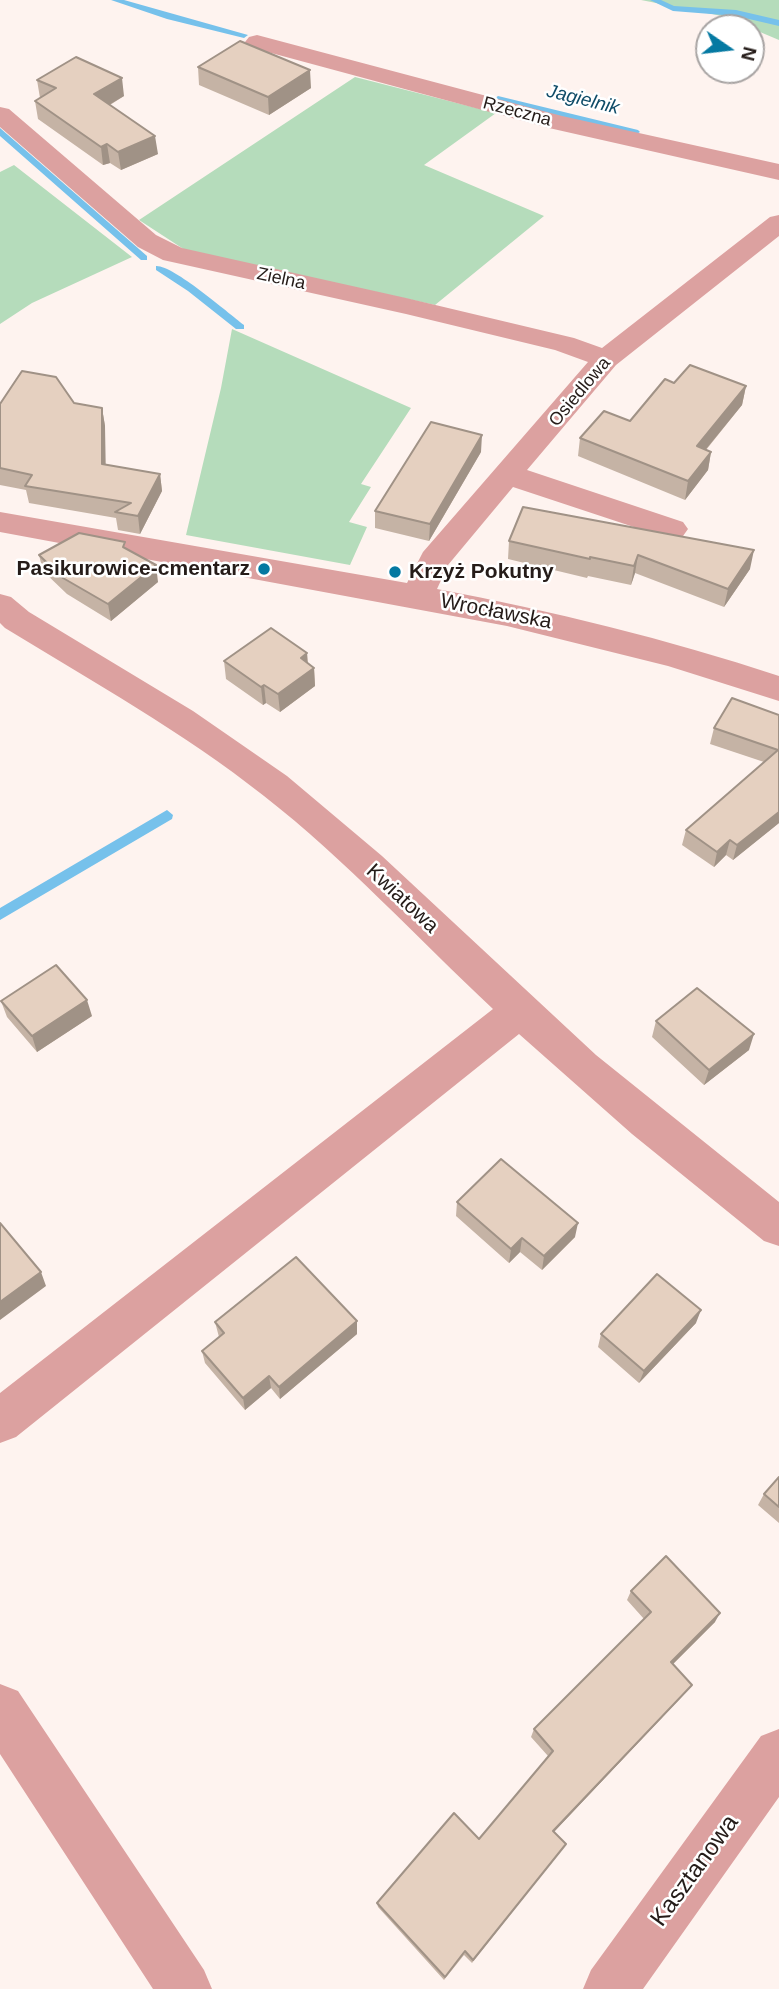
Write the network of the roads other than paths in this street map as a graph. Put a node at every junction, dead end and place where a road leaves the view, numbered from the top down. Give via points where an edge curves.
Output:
1 (257, 42) dead end
2 (0, 114) edge
3 (779, 173) edge
4 (779, 223) edge
5 (606, 359) junction
6 (509, 475) junction
7 (0, 522) edge
8 (672, 529) dead end
9 (417, 596) junction
10 (0, 605) edge
11 (779, 689) edge
12 (520, 1010) junction
13 (779, 1227) edge
14 (0, 1421) edge
15 (0, 1709) edge
16 (779, 1754) edge
17 (185, 1989) edge
18 (610, 1989) edge

1 - 3 street, Rzeczna via 558,123
2 - 5 street, Zielna via 147,241 173,254 445,315
4 - 5 street, Osiedlowa
5 - 6 street, Osiedlowa
6 - 8 street
6 - 9 street, Osiedlowa via 434,560
7 - 9 street, Wrocławska
9 - 11 street, Wrocławska via 613,637
10 - 12 street, Kwiatowa via 274,784
12 - 13 street, Kwiatowa via 615,1096
12 - 14 street
15 - 17 street
16 - 18 street, Kasztanowa

